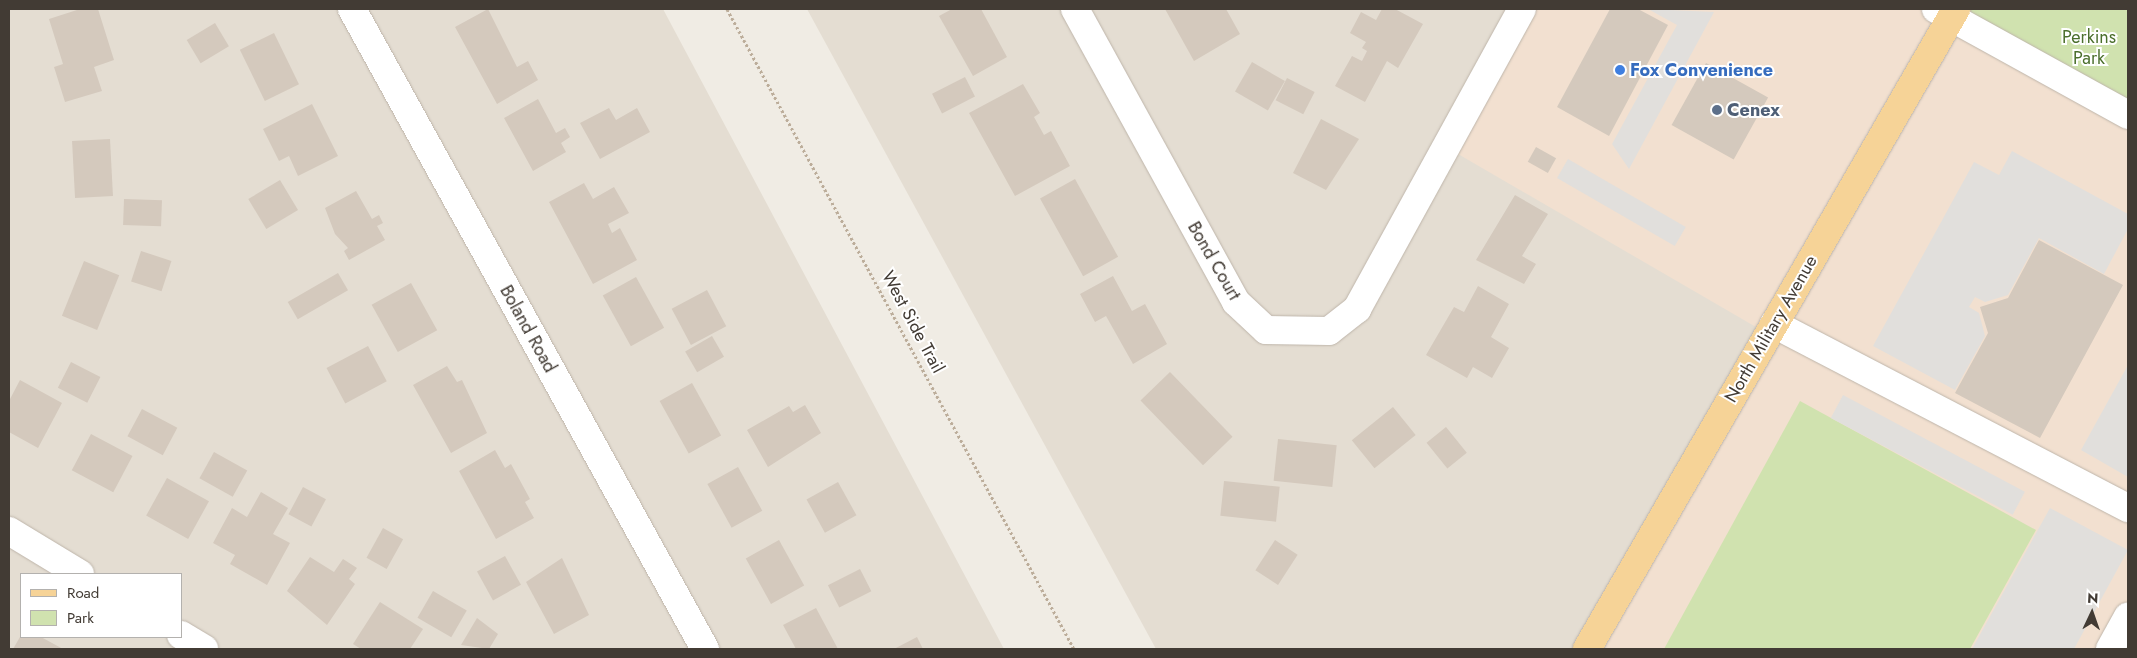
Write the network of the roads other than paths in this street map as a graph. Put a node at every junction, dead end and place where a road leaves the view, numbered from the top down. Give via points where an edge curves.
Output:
1 (352, 9) edge
2 (1075, 9) edge
3 (1522, 9) edge
4 (1948, 11) edge
5 (2128, 115) edge
6 (1774, 324) junction
7 (2128, 508) edge
8 (9, 531) edge
9 (78, 573) edge
10 (2128, 617) edge
11 (182, 636) edge
12 (204, 649) edge
13 (705, 649) edge
14 (1587, 649) edge
15 (2110, 649) edge

1 - 13 street, Boland Road
2 - 3 street, Bond Court via 1236,302 1266,330 1329,331 1357,309
4 - 5 street
4 - 6 main road, North Military Avenue
6 - 7 street
6 - 14 main road, North Military Avenue
8 - 9 street
10 - 15 street
11 - 12 street

